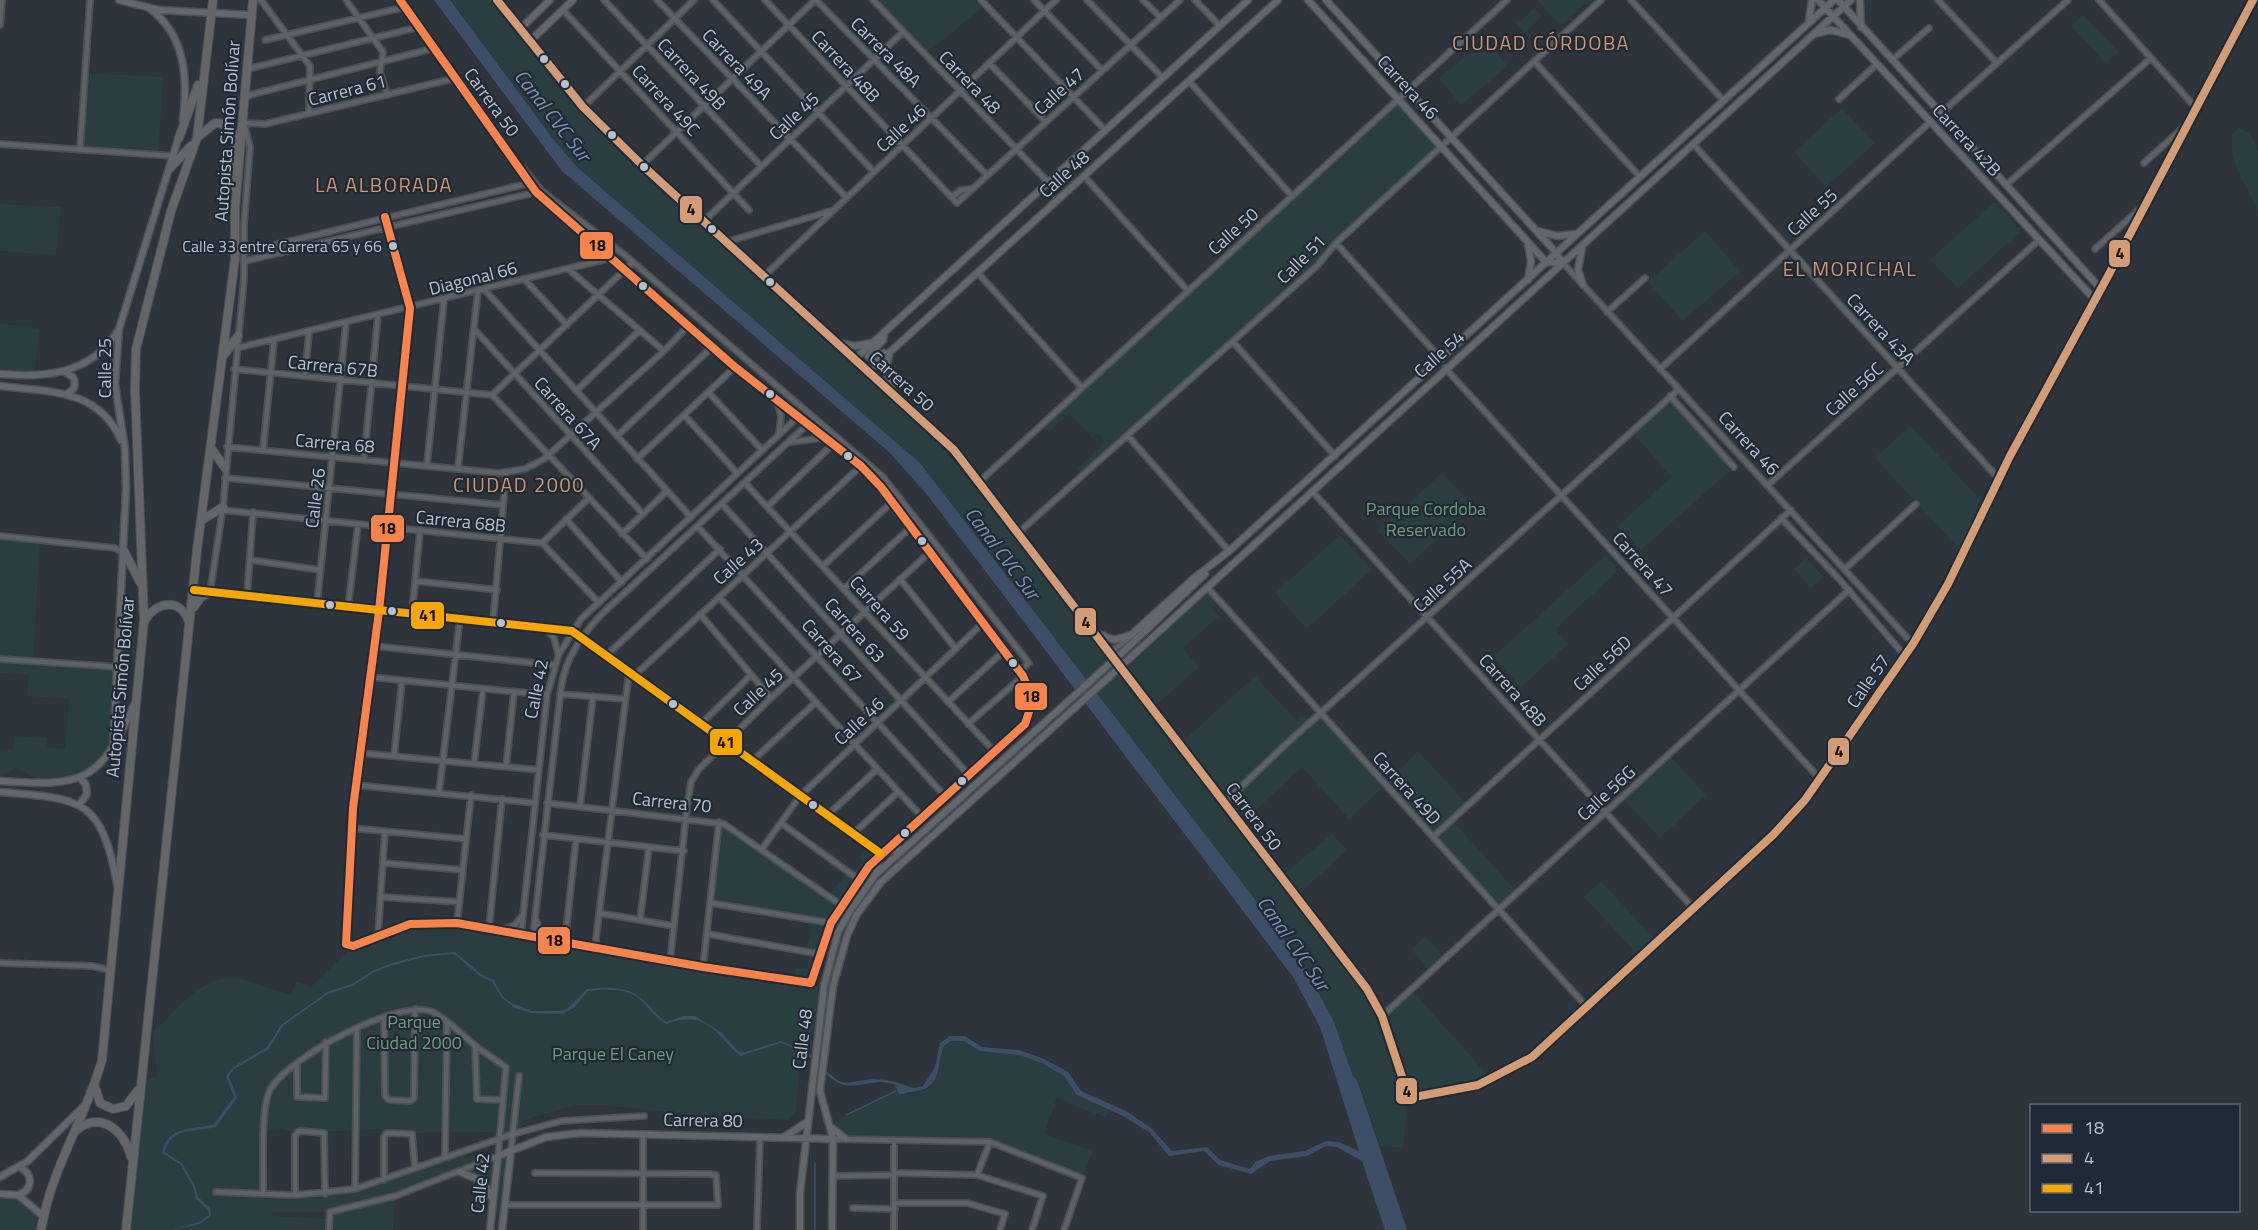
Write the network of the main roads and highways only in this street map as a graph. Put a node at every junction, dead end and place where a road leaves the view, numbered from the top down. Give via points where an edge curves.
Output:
1 (213, 0) edge
2 (253, 0) edge
3 (203, 70) junction
4 (179, 138) road end
5 (197, 138) junction
6 (170, 168) road end
7 (235, 209) junction
8 (238, 336) road end
9 (223, 356) junction
10 (210, 448) junction
11 (225, 468) road end
12 (223, 508) road end
13 (202, 520) junction
14 (124, 552) road end
15 (210, 592) road end
16 (144, 594) junction
17 (192, 611) junction
18 (144, 620) junction
19 (190, 627) junction
20 (100, 1068) junction
21 (141, 1081) junction
22 (69, 1141) junction
23 (132, 1165) junction
24 (42, 1224) edge
25 (126, 1230) edge

1 - 3 highway, Autopista Simón Bolívar
2 - 7 highway, Autopista Simón Bolívar
3 - 4 highway
3 - 5 highway, Autopista Simón Bolívar
5 - 6 highway
5 - 7 highway via 215,123 227,125 234,132
5 - 16 highway, Autopista Simón Bolívar via 171,211 136,349
7 - 9 highway, Autopista Simón Bolívar via 235,259
8 - 9 highway
9 - 10 highway, Autopista Simón Bolívar
10 - 11 highway
10 - 13 highway, Autopista Simón Bolívar
12 - 13 highway
13 - 17 highway, Autopista Simón Bolívar
14 - 16 highway via 137,572
15 - 17 highway via 197,601
16 - 18 highway, Autopista Simón Bolívar
17 - 19 highway, Autopista Simón Bolívar
18 - 19 highway via 154,608 170,604 184,612
18 - 20 highway, Autopista Simón Bolívar
19 - 21 highway, Autopista Simón Bolívar
20 - 21 highway via 95,1093 100,1103 110,1108 120,1109 132,1102
20 - 22 highway, Autopista Simón Bolívar
21 - 23 highway, Autopista Simón Bolívar
22 - 23 highway via 82,1126 106,1123 125,1140
22 - 24 highway, Autopista Simón Bolívar via 55,1173
23 - 25 highway, Autopista Simón Bolívar

